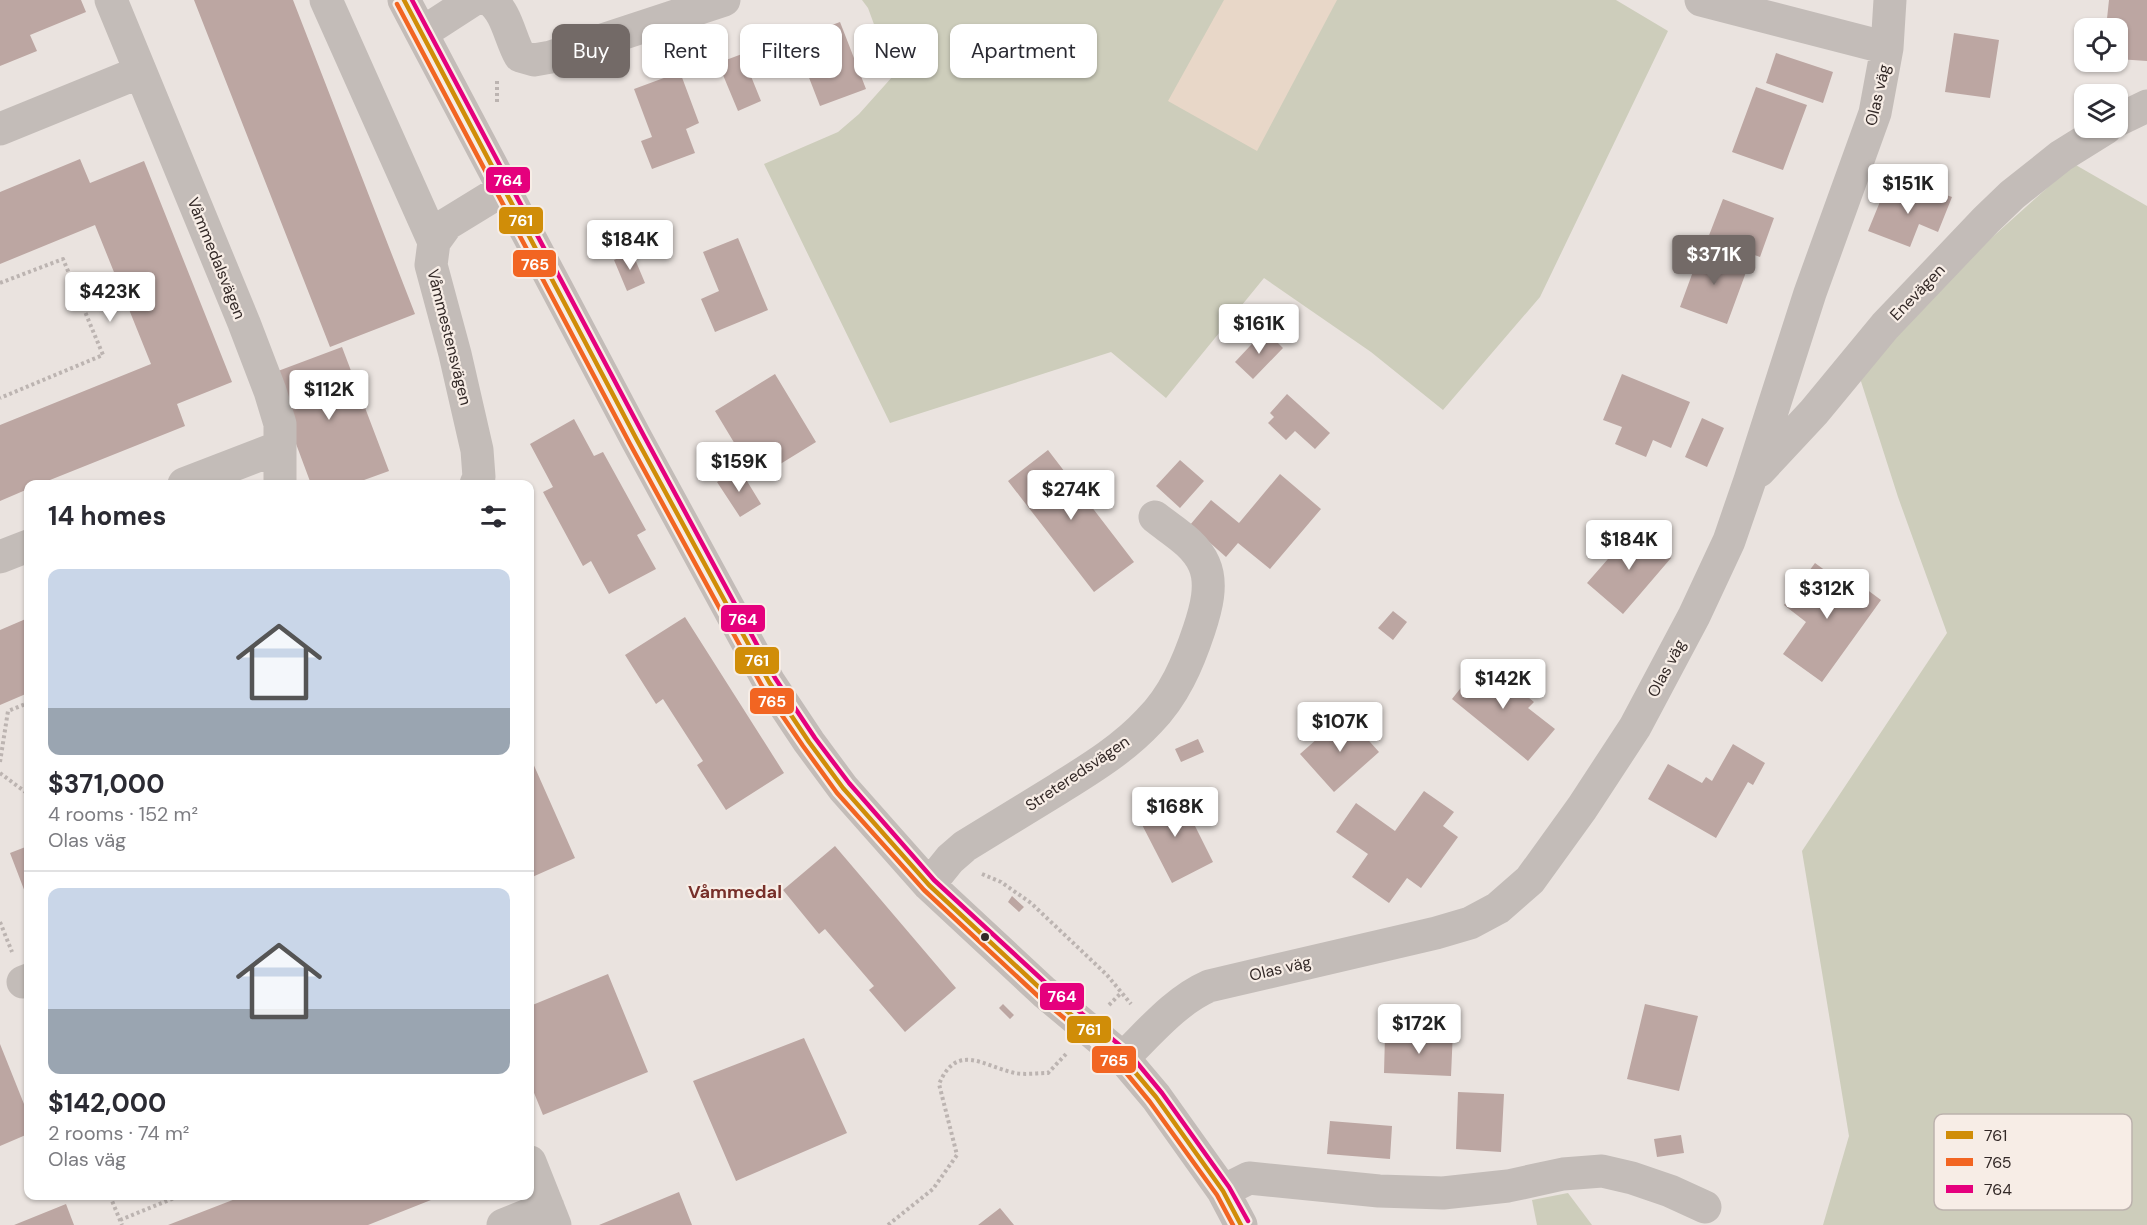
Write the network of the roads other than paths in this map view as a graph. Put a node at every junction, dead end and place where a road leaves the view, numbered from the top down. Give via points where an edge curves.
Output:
1 (111, 0) edge
2 (326, 0) edge
3 (404, 0) edge
4 (473, 0) edge
5 (490, 0) edge
6 (724, 0) edge
7 (1701, 0) edge
8 (1890, 0) edge
9 (422, 33) junction
10 (1887, 48) junction
11 (140, 72) junction
12 (2147, 106) edge
13 (2128, 115) edge
14 (0, 129) edge
15 (2090, 138) edge
16 (504, 189) junction
17 (434, 242) junction
18 (280, 447) junction
19 (194, 480) edge
20 (280, 480) edge
21 (478, 480) edge
22 (1750, 480) junction
23 (1155, 517) dead end
24 (24, 548) edge
25 (0, 557) edge
26 (929, 885) junction
27 (1123, 1058) junction
28 (534, 1172) edge
29 (1224, 1191) junction
30 (1705, 1207) dead end
31 (551, 1216) edge
32 (503, 1225) edge
33 (1241, 1225) edge

1 - 11 street, Våmmedalsvägen
2 - 17 street
3 - 9 street
4 - 9 street
5 - 6 street via 505,21 520,56 534,60
7 - 10 street
8 - 10 street, Olas väg
9 - 16 street
10 - 22 street, Olas väg via 1875,113 1810,293
11 - 14 street
11 - 18 street, Våmmedalsvägen via 270,391 280,424
12 - 13 street
15 - 22 street, Enevägen via 2061,156 1986,220 1885,326 1814,412
16 - 17 street via 447,224
16 - 26 street via 769,682 843,788
17 - 21 street, Våmmestensvägen via 431,265 477,450
18 - 19 street
18 - 20 street, Våmmedalsvägen
22 - 27 street, Olas väg via 1729,541 1635,727 1530,880 1498,908 1470,923 1209,986 1196,992
23 - 26 street, Streteredsvägen via 1192,547 1209,578 1205,612 1189,661 1173,690 1150,720 1121,746 965,846
24 - 25 street
26 - 27 street via 1044,992
27 - 29 street
28 - 31 street
29 - 30 street via 1249,1178 1443,1193 1602,1171 1670,1191
29 - 33 street
31 - 32 street

